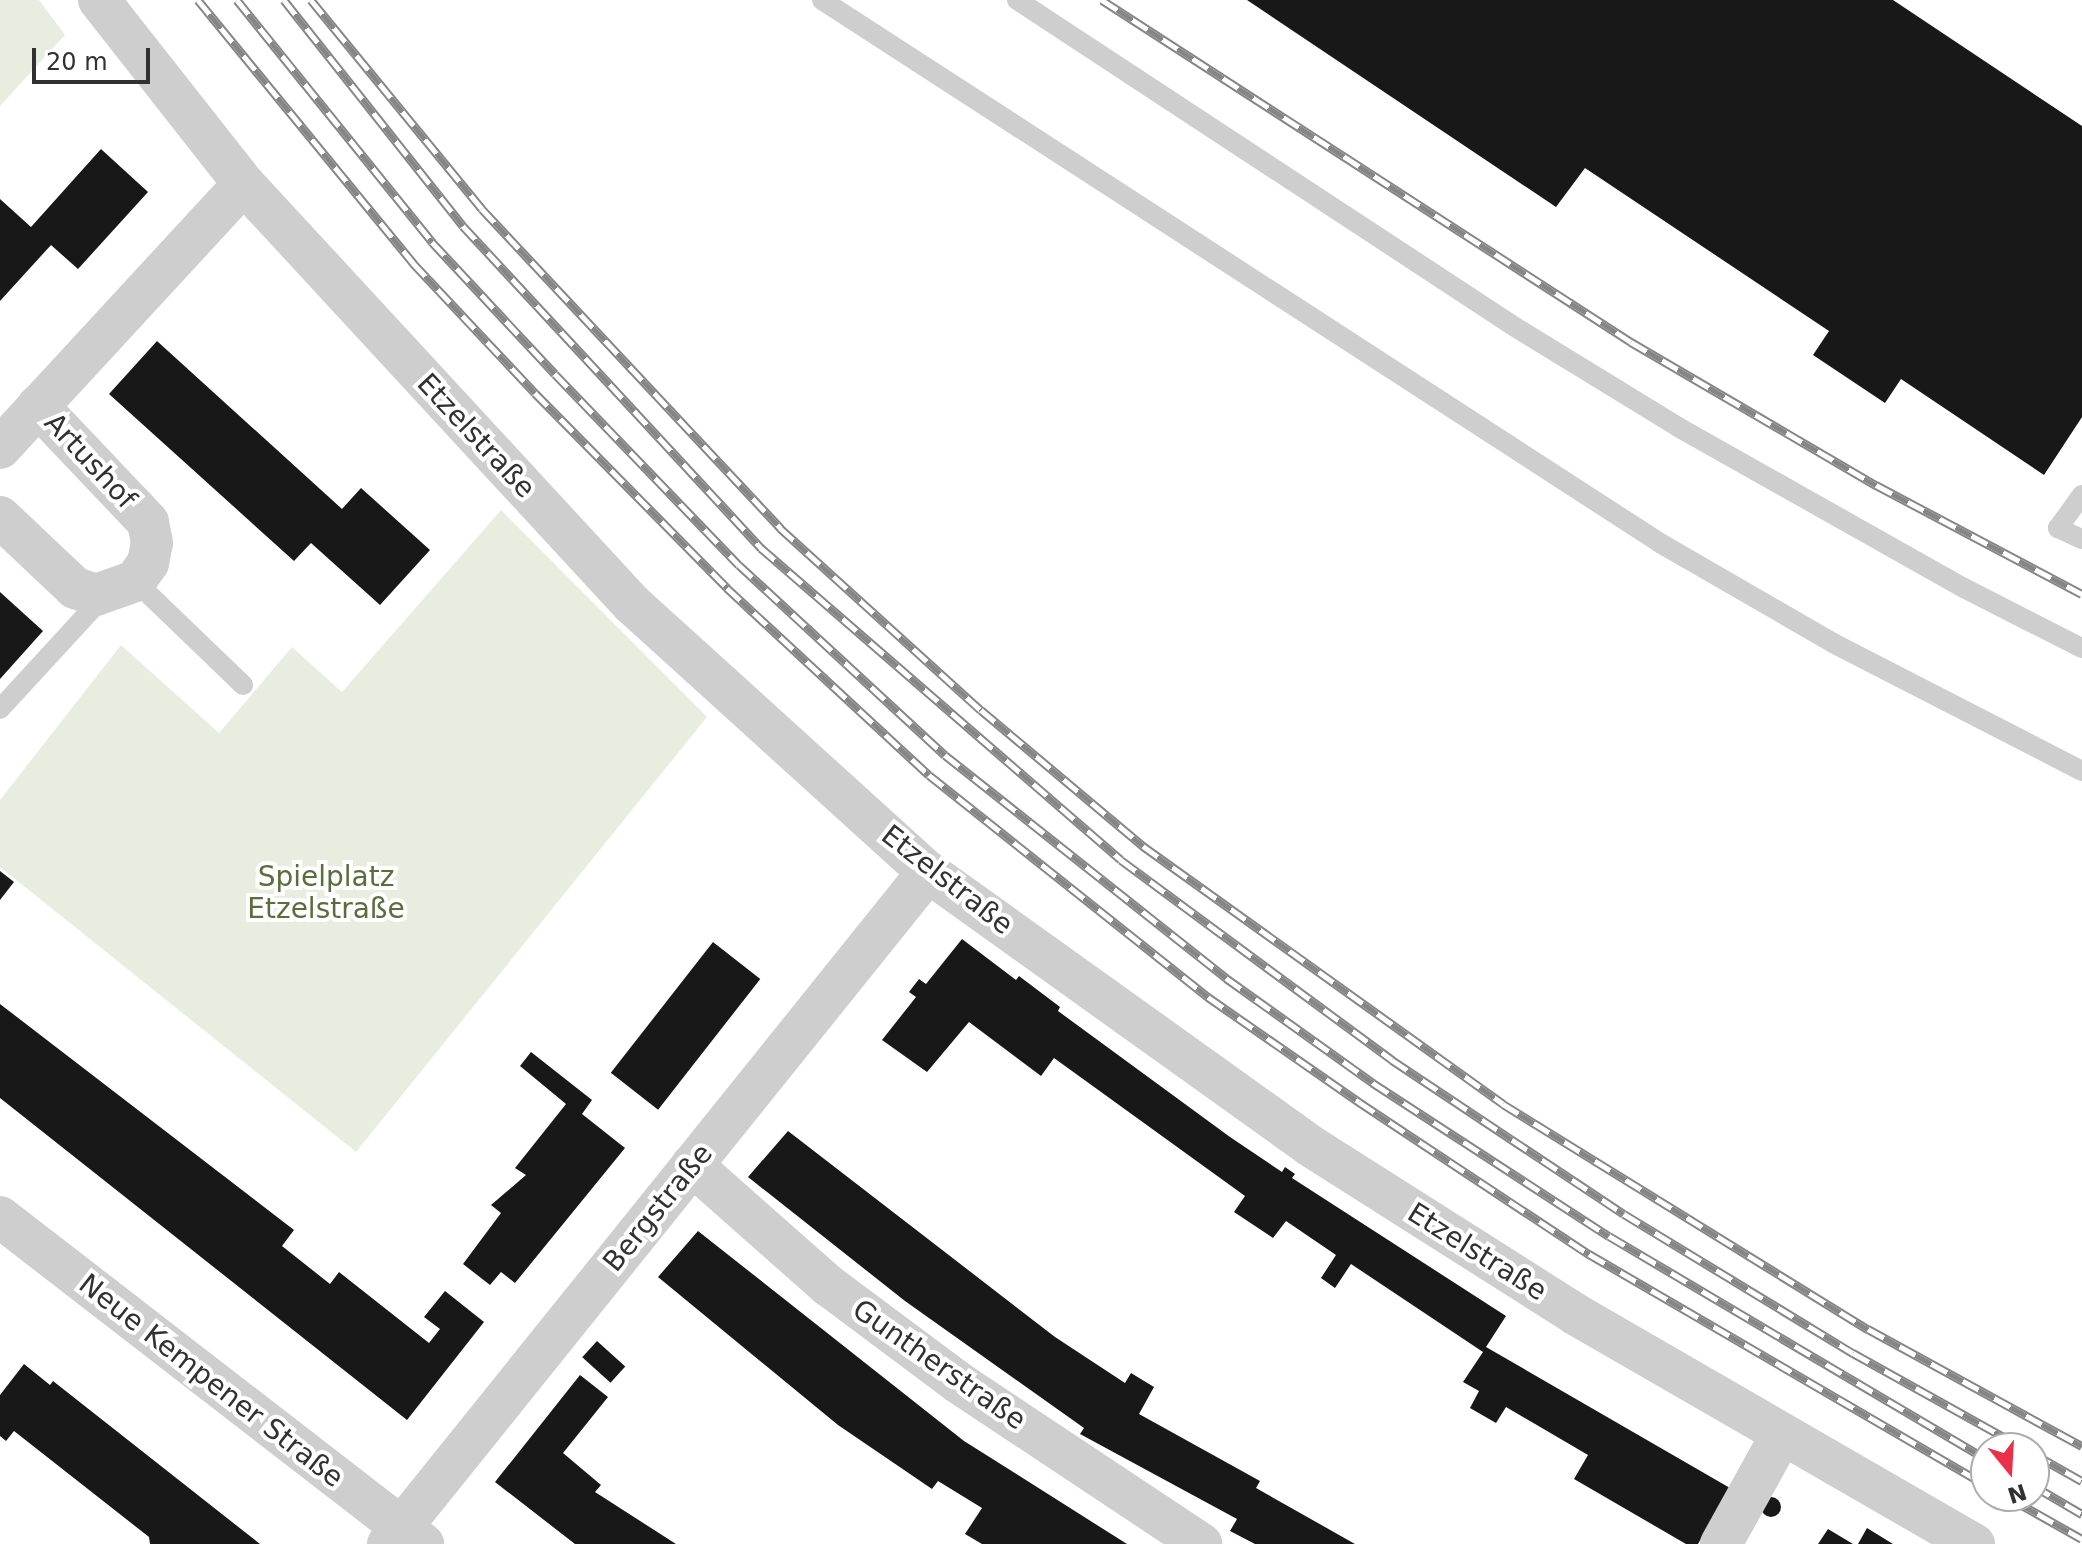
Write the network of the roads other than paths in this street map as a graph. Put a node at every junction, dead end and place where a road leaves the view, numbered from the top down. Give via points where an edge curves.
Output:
1 (99, 0) edge
2 (822, 0) edge
3 (1017, 0) edge
4 (244, 184) junction
5 (38, 406) junction
6 (0, 448) edge
7 (2082, 495) edge
8 (0, 517) edge
9 (2082, 539) edge
10 (135, 581) junction
11 (96, 595) junction
12 (2082, 648) edge
13 (243, 685) dead end
14 (0, 709) edge
15 (2082, 771) edge
16 (928, 872) junction
17 (692, 1165) junction
18 (0, 1217) edge
19 (1782, 1434) junction
20 (404, 1539) edge
21 (1201, 1544) edge
22 (1721, 1544) edge
23 (1974, 1544) edge

1 - 4 street, Etzelstraße
2 - 15 lane via 1660,543 1833,643
3 - 12 lane via 1515,327 1678,427
4 - 5 street, Artushof
4 - 16 street, Etzelstraße via 632,604
5 - 6 street, Artushof
5 - 10 street, Artushof via 148,522 148,563
7 - 9 lane via 2058,528
8 - 11 street via 75,588
10 - 11 street
10 - 13 lane
11 - 14 lane via 91,610
16 - 17 street, Bergstraße
16 - 19 street, Etzelstraße via 1309,1145 1575,1314
17 - 20 street, Bergstraße
17 - 21 street, Guntherstraße via 829,1286 923,1357
18 - 20 street, Neue Kempener Straße
19 - 22 street
19 - 23 street, Etzelstraße

